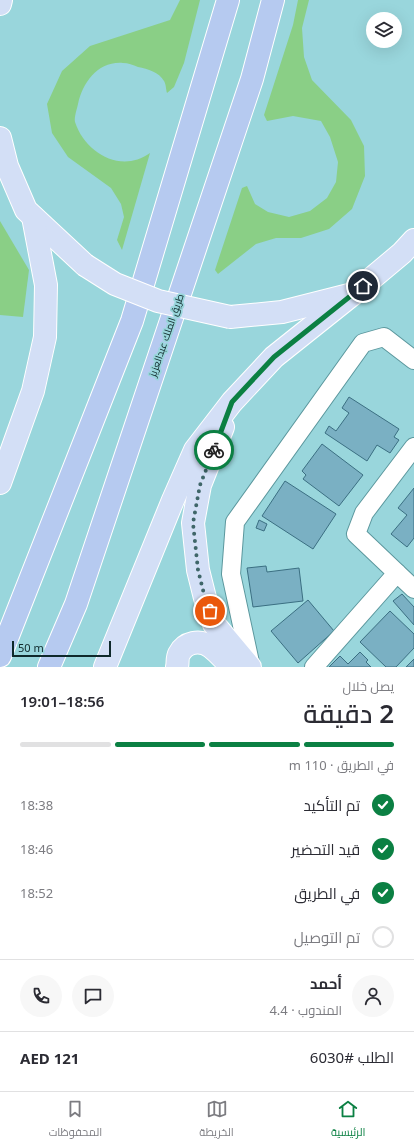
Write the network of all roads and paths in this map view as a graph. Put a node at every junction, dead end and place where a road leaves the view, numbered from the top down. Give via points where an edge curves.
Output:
1 (1, 0) edge
2 (228, 0) edge
3 (272, 0) edge
4 (0, 4) edge
5 (0, 138) edge
6 (0, 181) edge
7 (20, 197) junction
8 (33, 217) junction
9 (414, 240) edge
10 (353, 294) junction
11 (414, 360) edge
12 (232, 402) junction
13 (414, 447) edge
14 (0, 483) edge
15 (397, 573) junction
16 (414, 589) edge
17 (0, 656) edge
18 (48, 667) edge
19 (105, 667) edge
20 (177, 667) edge
21 (232, 667) edge
22 (250, 667) edge
23 (314, 667) edge

1 - 4 main road
2 - 17 highway via 132,321
3 - 18 highway, طريق الملك عبدالعزيز via 252,79 76,604
5 - 7 main road via 7,166
6 - 7 street
7 - 8 main road via 26,210
8 - 10 main road, bridge via 85,265 115,284 158,301 230,317 282,312
8 - 14 main road via 46,285 45,337 33,391
9 - 10 main road
10 - 12 main road via 274,357
11 - 22 street via 384,337 363,342 235,522 231,574
12 - 19 main road via 196,450
12 - 22 main road via 200,485 193,523 198,570 214,624
13 - 15 street via 364,513 356,534
15 - 16 street
15 - 23 street
20 - 21 main road via 178,655 186,646 200,642 211,647

